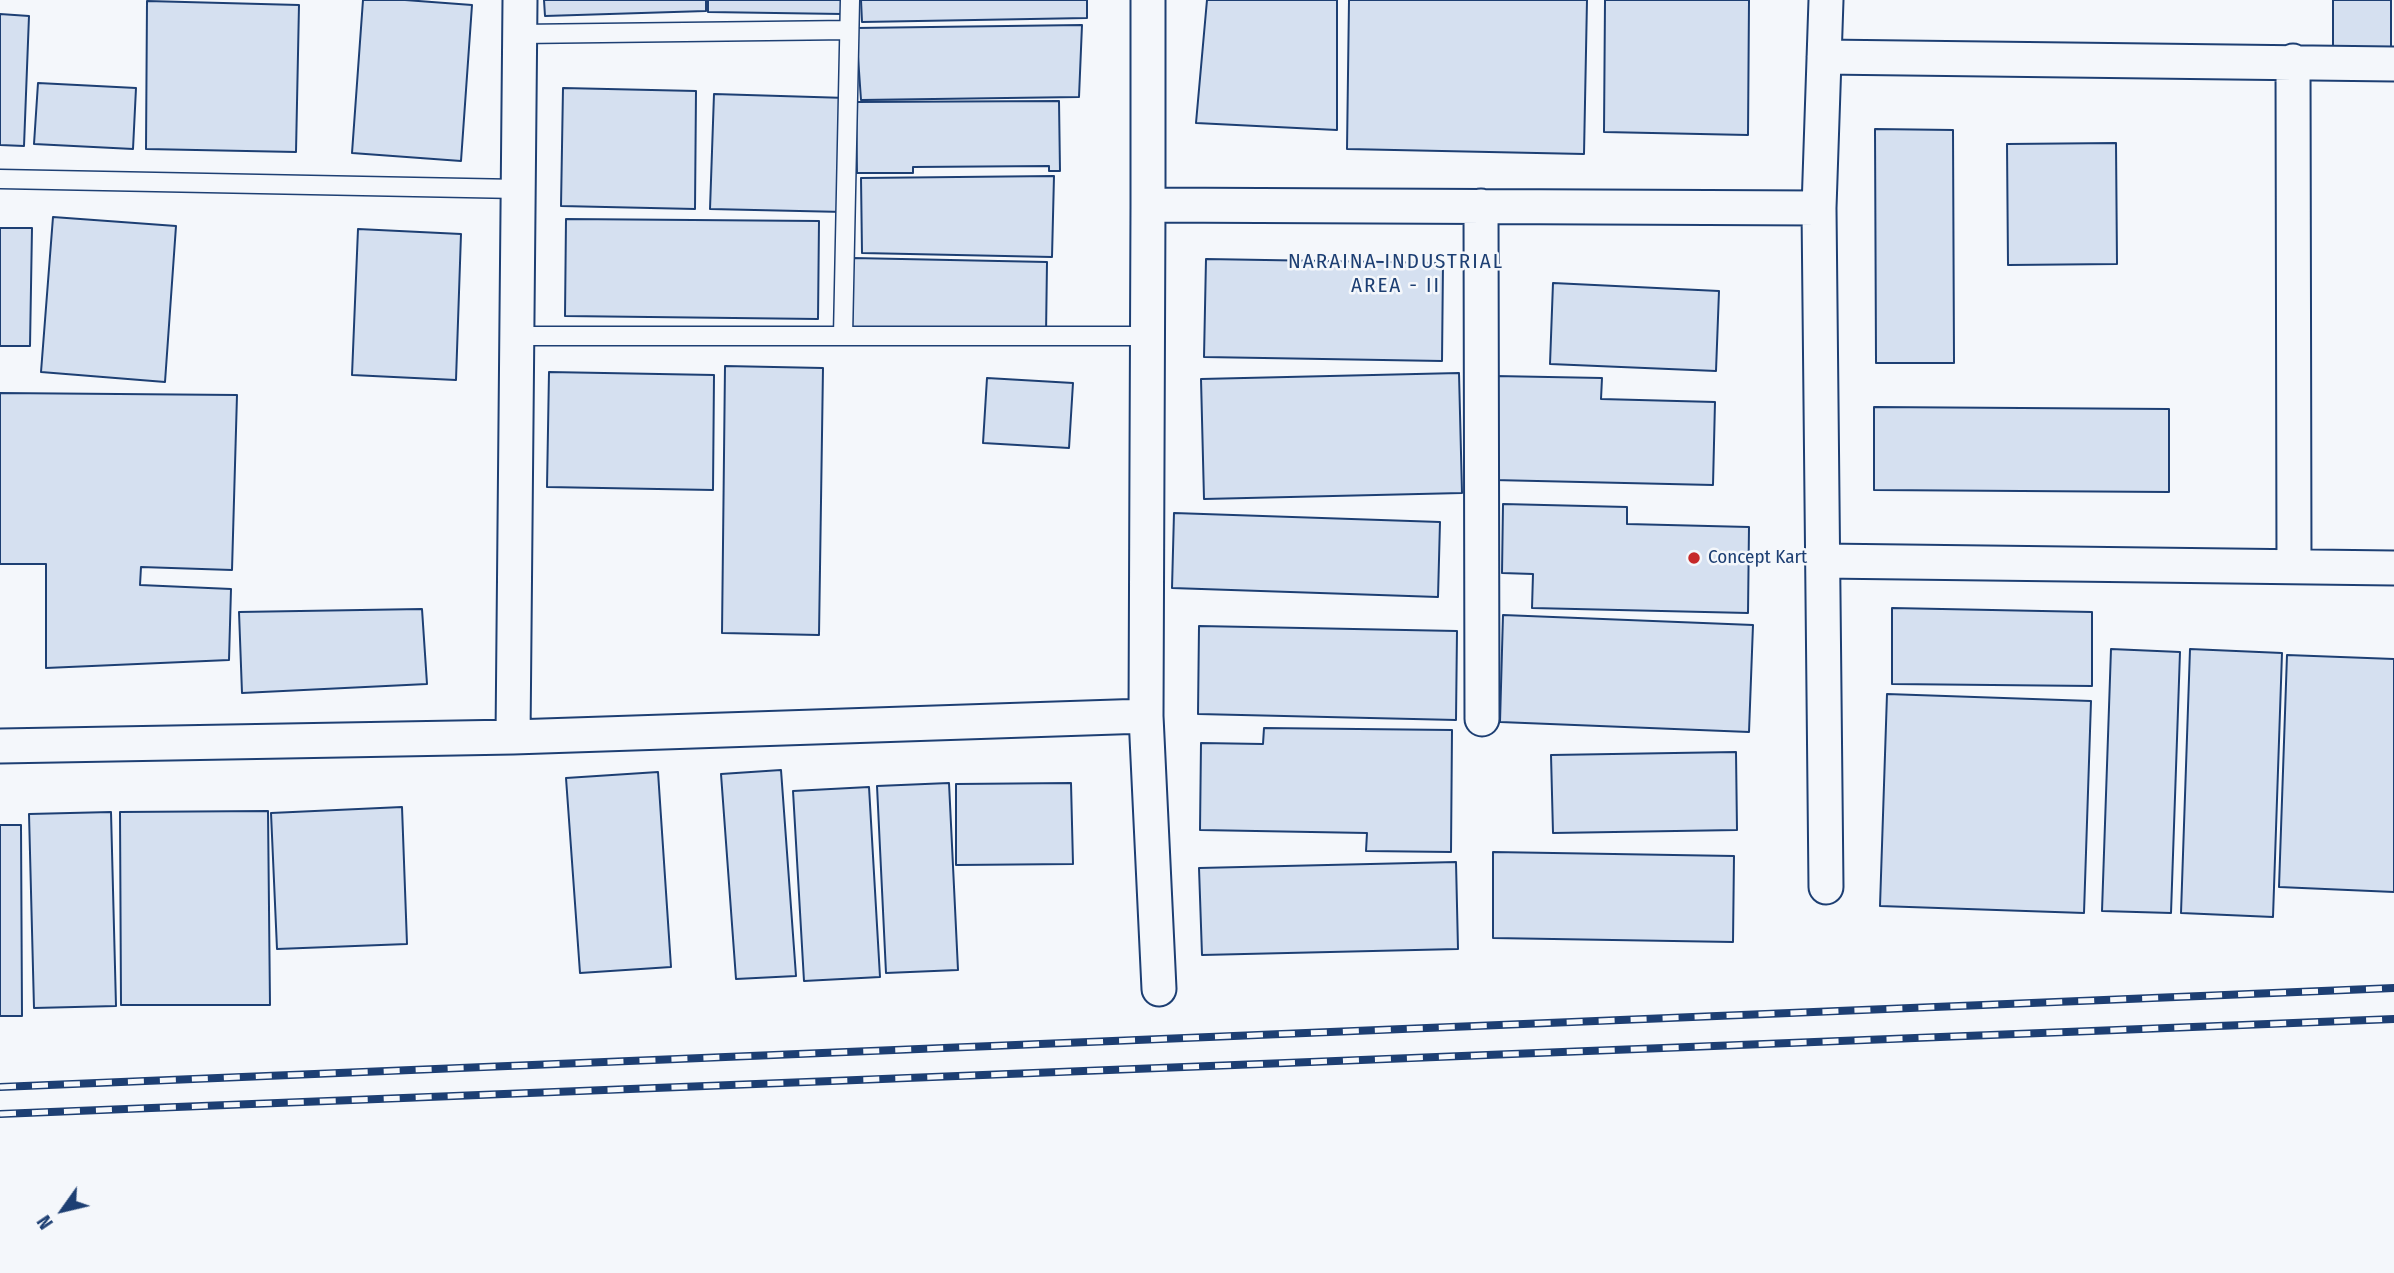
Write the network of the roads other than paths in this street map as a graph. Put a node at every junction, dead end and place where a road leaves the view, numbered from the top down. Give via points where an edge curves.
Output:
1 (520, 0) edge
2 (850, 0) edge
3 (1148, 0) edge
4 (1826, 0) edge
5 (849, 30) junction
6 (520, 34) junction
7 (1824, 57) junction
8 (2293, 61) junction
9 (2394, 64) edge
10 (0, 179) edge
11 (518, 189) junction
12 (1147, 205) junction
13 (1481, 206) junction
14 (1819, 208) junction
15 (517, 336) junction
16 (843, 336) junction
17 (1147, 336) junction
18 (1823, 561) junction
19 (2294, 566) junction
20 (2394, 568) edge
21 (1146, 716) junction
22 (1482, 719) dead end
23 (513, 737) junction
24 (0, 746) edge
25 (1826, 887) dead end
26 (1159, 989) dead end

1 - 6 street
2 - 5 lane
3 - 12 street
4 - 7 street
5 - 6 lane
5 - 16 lane
6 - 11 street
7 - 8 street
7 - 14 street
8 - 9 street
8 - 19 street
10 - 11 lane
11 - 15 street
12 - 13 street
12 - 17 street
13 - 14 street
13 - 22 street
14 - 18 street
15 - 16 lane
15 - 23 street
16 - 17 lane
17 - 21 street
18 - 19 street
18 - 25 street
19 - 20 street
21 - 23 street
21 - 26 street
23 - 24 street

